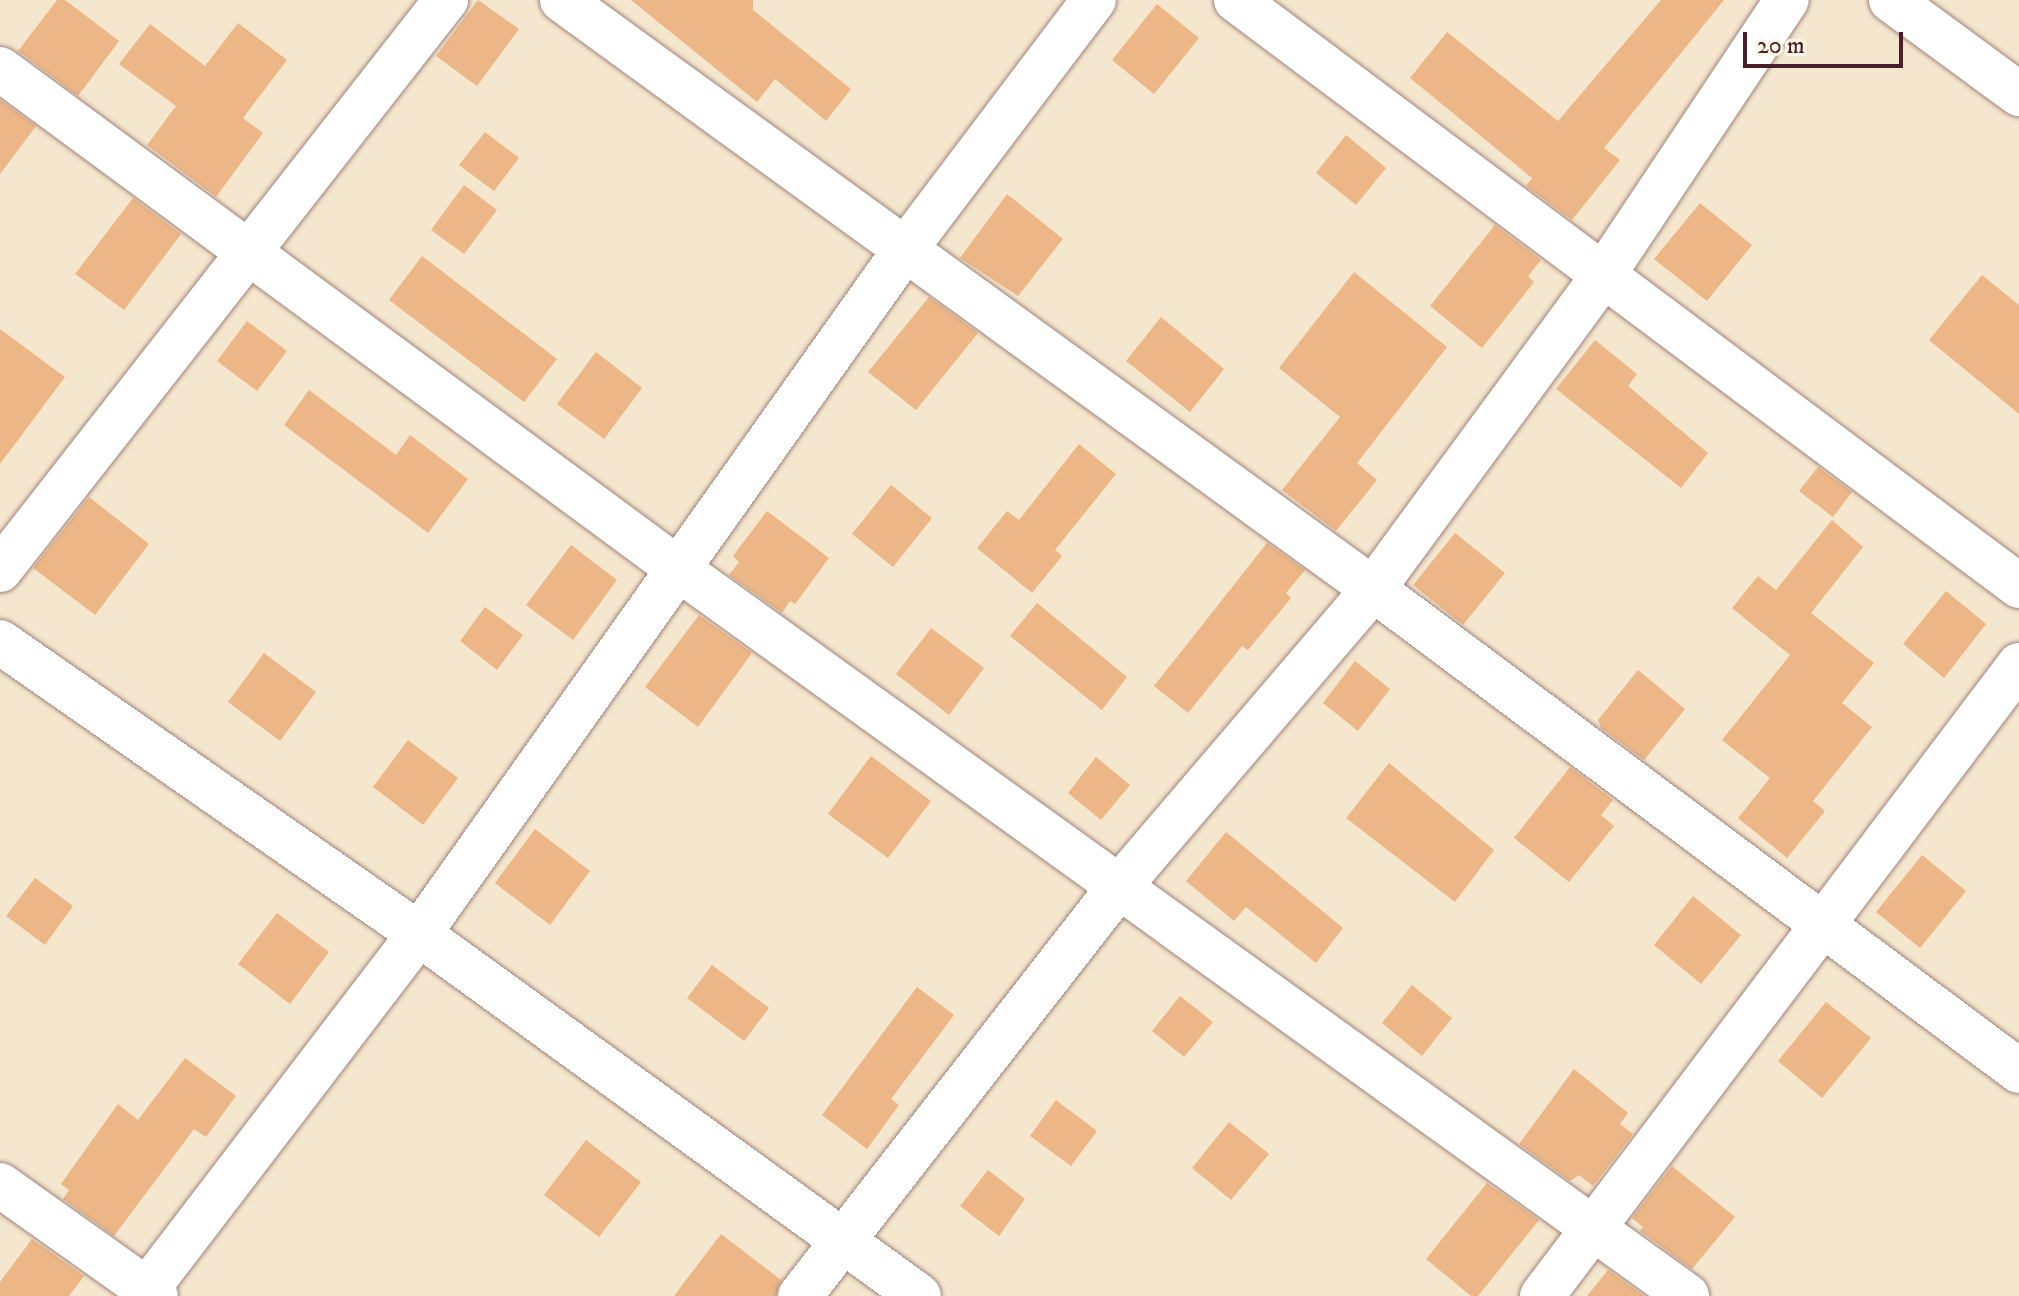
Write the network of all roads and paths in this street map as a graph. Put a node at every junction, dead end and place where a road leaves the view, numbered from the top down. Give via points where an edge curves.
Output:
1 (446, 0) edge
2 (562, 0) edge
3 (1094, 0) edge
4 (1236, 0) edge
5 (1787, 0) edge
6 (1891, 0) edge
7 (0, 69) edge
8 (2019, 94) edge
9 (251, 251) junction
10 (904, 251) junction
11 (1602, 277) junction
12 (677, 568) junction
13 (0, 570) edge
14 (2019, 586) edge
15 (1373, 589) junction
16 (0, 642) edge
17 (2019, 665) edge
18 (1118, 888) junction
19 (1823, 927) junction
20 (419, 934) junction
21 (2019, 1071) edge
22 (0, 1185) edge
23 (1593, 1229) junction
24 (842, 1240) junction
25 (148, 1294) edge
26 (800, 1296) edge
27 (919, 1296) edge
28 (1542, 1296) edge
29 (1687, 1296) edge

1 - 9 street
2 - 10 street
3 - 10 street
4 - 11 street
5 - 11 street
6 - 8 street
7 - 9 street
9 - 12 street
9 - 13 street
10 - 12 street
10 - 15 street
11 - 14 street
11 - 15 street
12 - 18 street
12 - 20 street
15 - 18 street
15 - 19 street
16 - 20 street
17 - 19 street
18 - 23 street
18 - 24 street
19 - 21 street
19 - 23 street
20 - 24 street
20 - 25 street
22 - 25 street
23 - 28 street
23 - 29 street
24 - 26 street
24 - 27 street

